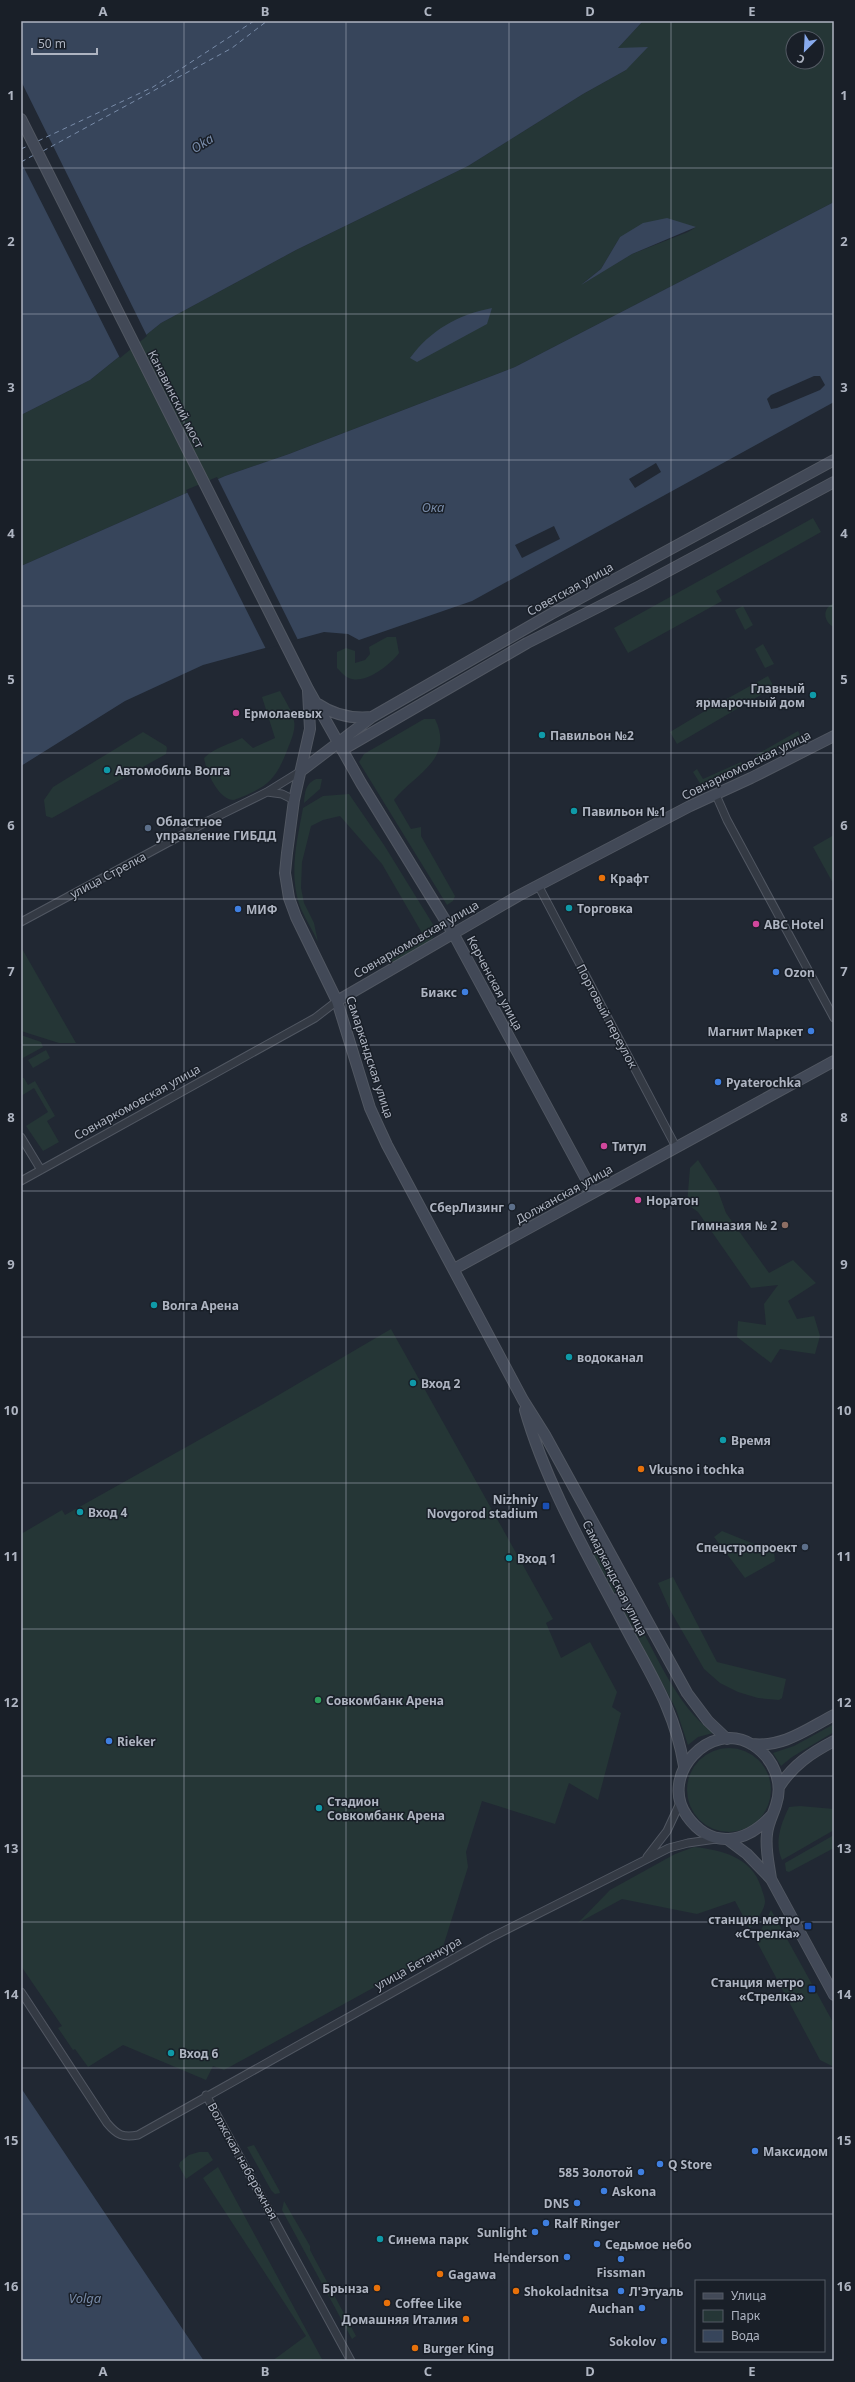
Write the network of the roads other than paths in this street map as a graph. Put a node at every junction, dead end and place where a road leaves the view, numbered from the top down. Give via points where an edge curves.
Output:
1 (21, 119) edge
2 (834, 460) edge
3 (834, 482) edge
4 (308, 689) junction
5 (318, 704) junction
6 (372, 717) junction
7 (834, 736) edge
8 (340, 746) junction
9 (301, 771) junction
10 (267, 792) junction
11 (716, 795) junction
12 (294, 800) junction
13 (538, 886) junction
14 (21, 922) edge
15 (453, 933) junction
16 (337, 1000) junction
17 (834, 1018) edge
18 (834, 1061) edge
19 (21, 1137) edge
20 (676, 1147) junction
21 (41, 1170) junction
22 (21, 1181) edge
23 (593, 1192) junction
24 (454, 1269) junction
25 (522, 1400) junction
26 (611, 1599) junction
27 (655, 1633) junction
28 (834, 1715) edge
29 (727, 1739) junction
30 (834, 1741) edge
31 (751, 1744) junction
32 (684, 1766) junction
33 (779, 1787) junction
34 (680, 1803) junction
35 (771, 1816) junction
36 (723, 1839) junction
37 (645, 1859) junction
38 (771, 1879) junction
39 (21, 1992) edge
40 (834, 1995) edge
41 (206, 2095) junction
42 (351, 2361) edge

1 - 4 main road, Канавинский мост
2 - 6 main road, Советская улица via 551,614
3 - 8 main road via 640,586 527,643
4 - 5 main road, Канавинский мост
4 - 9 main road, Самаркандская улица via 310,729
5 - 6 main road via 342,715
5 - 8 main road, Керченская улица
6 - 8 main road, Советская улица
7 - 11 main road, Совнаркомовская улица
8 - 9 main road
8 - 15 main road, Керченская улица
9 - 10 street, улица Стрелка
9 - 12 main road, Самаркандская улица
10 - 12 street via 282,794
10 - 14 street, улица Стрелка
11 - 13 main road, Совнаркомовская улица via 690,806
11 - 17 street
12 - 16 main road, Самаркандская улица via 285,873 289,898
13 - 15 main road, Совнаркомовская улица
13 - 20 street, Портовый переулок
15 - 16 main road, Совнаркомовская улица
15 - 23 main road, Керченская улица
16 - 21 street, Совнаркомовская улица via 315,1018
16 - 24 main road, Самаркандская улица via 370,1108
18 - 20 main road, Должанская улица
19 - 21 street
20 - 23 main road, Должанская улица
21 - 22 street, Совнаркомовская улица
23 - 24 main road, Должанская улица
24 - 25 main road, Самаркандская улица
25 - 26 main road, Самаркандская улица via 533,1438 584,1548
25 - 27 main road, Самаркандская улица via 545,1435
26 - 27 main road via 620,1599 627,1603 646,1627
26 - 32 main road, Самаркандская улица via 670,1711
27 - 29 main road, Самаркандская улица via 696,1708
28 - 31 main road via 783,1742
29 - 31 main road
29 - 32 main road via 702,1746 691,1755
30 - 33 main road via 801,1760 788,1772
31 - 33 main road via 762,1751 771,1762
32 - 34 main road via 679,1778
33 - 35 main road via 776,1806
34 - 36 main road via 695,1826 706,1834
34 - 37 street, улица Бетанкура via 667,1831
35 - 36 main road via 759,1829 744,1837
35 - 38 main road via 767,1846
36 - 37 street, улица Бетанкура via 688,1843
36 - 38 main road via 747,1854
37 - 41 street, улица Бетанкура via 490,1938
38 - 40 main road
39 - 41 street, Волжская набережная via 115,2133 126,2137 138,2135
41 - 42 street, Волжская набережная

